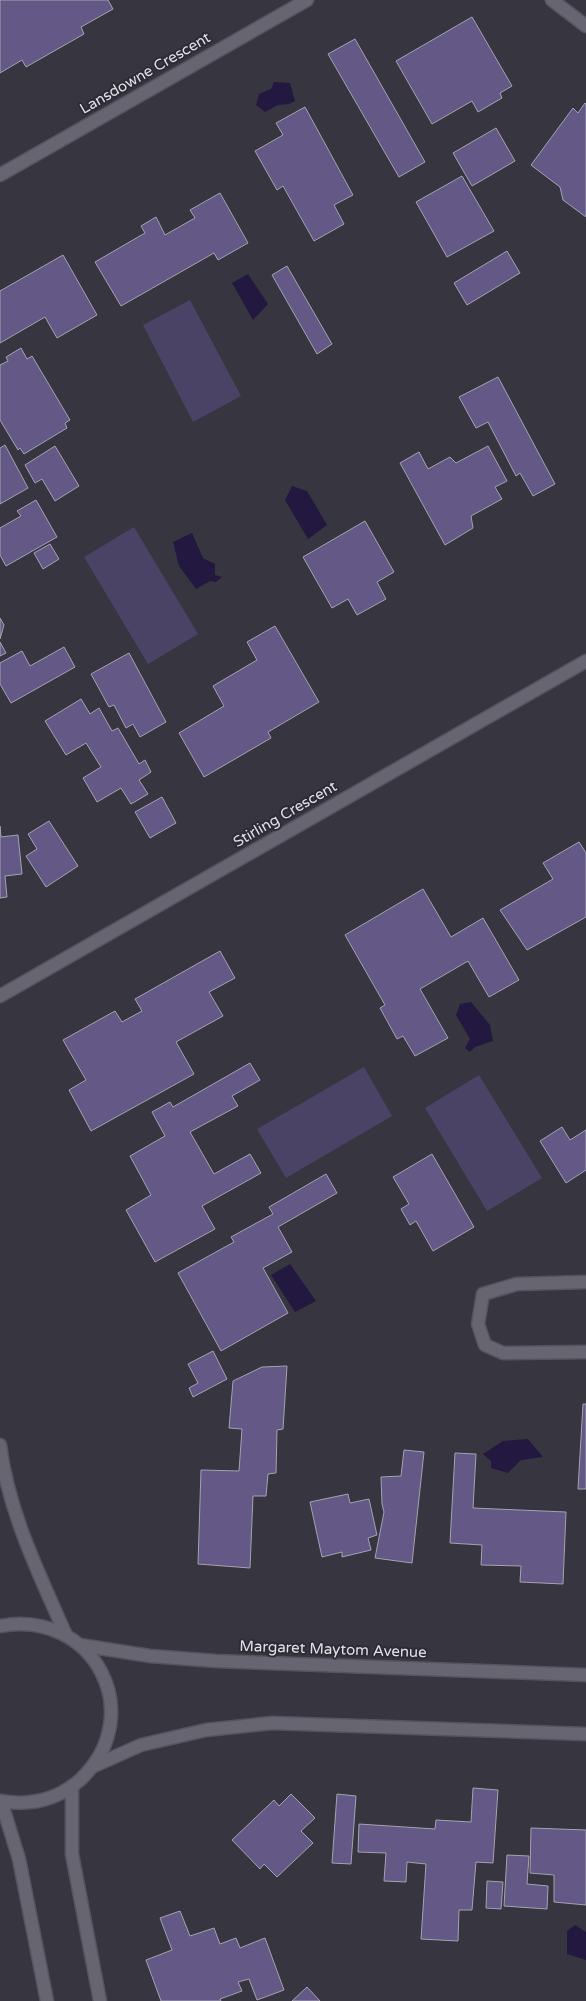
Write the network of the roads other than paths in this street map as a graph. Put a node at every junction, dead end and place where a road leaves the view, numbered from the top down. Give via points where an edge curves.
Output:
1 (307, 0) edge
2 (552, 0) edge
3 (586, 26) edge
4 (0, 175) edge
5 (586, 661) edge
6 (0, 996) edge
7 (586, 1282) edge
8 (586, 1352) edge
9 (0, 1445) edge
10 (0, 1626) edge
11 (66, 1635) junction
12 (80, 1645) junction
13 (586, 1675) edge
14 (586, 1734) edge
15 (94, 1766) junction
16 (72, 1788) junction
17 (0, 1801) edge
18 (47, 2001) edge
19 (100, 2001) edge

1 - 4 street, Lansdowne Crescent
2 - 3 street
5 - 6 street, Stirling Crescent
7 - 8 street via 517,1284 483,1294 478,1324 485,1345 503,1353
9 - 11 street via 3,1472 20,1525 36,1570
10 - 11 street via 17,1623 42,1625
11 - 12 street
12 - 13 street, Margaret Maytom Avenue via 150,1656 216,1661
12 - 15 street via 103,1675 109,1694 110,1732
14 - 15 street via 272,1723 206,1730 140,1745
15 - 16 street
16 - 17 street via 38,1802
16 - 19 street via 72,1854
17 - 18 street via 19,1859

